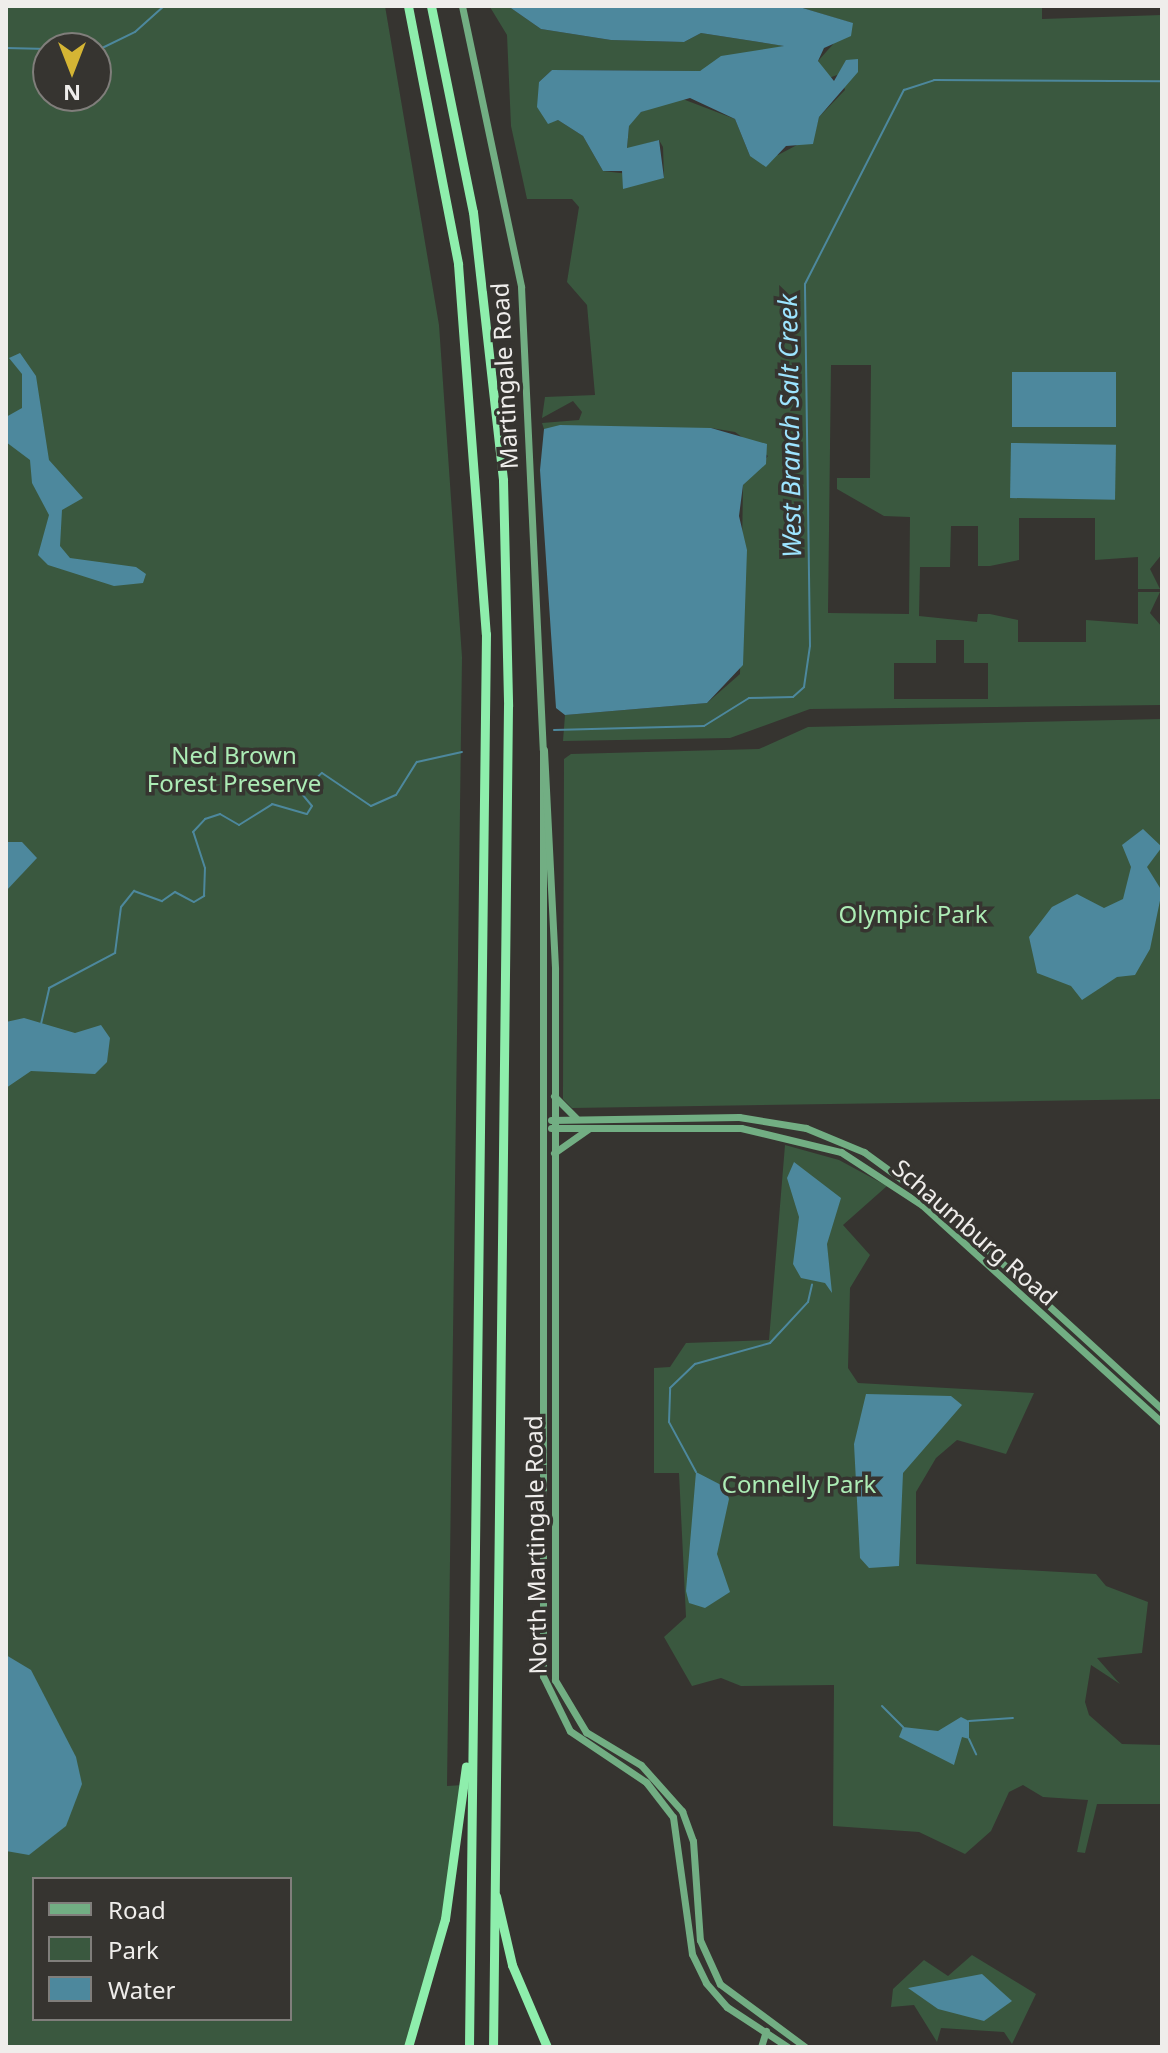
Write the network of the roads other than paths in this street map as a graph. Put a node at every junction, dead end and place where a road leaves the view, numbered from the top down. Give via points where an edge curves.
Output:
1 (408, 6) edge
2 (431, 6) edge
3 (462, 6) edge
4 (543, 749) junction
5 (554, 1095) junction
6 (582, 1120) junction
7 (541, 1124) junction
8 (553, 1124) junction
9 (594, 1127) junction
10 (553, 1155) junction
11 (1162, 1409) edge
12 (1162, 1423) edge
13 (470, 1731) junction
14 (492, 1880) junction
15 (771, 2022) junction
16 (765, 2033) junction
17 (408, 2047) edge
18 (469, 2047) edge
19 (493, 2047) edge
20 (547, 2047) edge
21 (761, 2047) edge
22 (788, 2047) edge
23 (805, 2047) edge

1 - 13 highway via 460,279 486,634
2 - 14 highway via 473,212 503,480 508,706
3 - 4 street, Martingale Road via 521,287
4 - 5 street, Martingale Road via 554,848
4 - 7 street, Martingale Road
5 - 6 street
5 - 8 street, Martingale Road
6 - 8 street, Schaumburg Road
6 - 11 street, Schaumburg Road via 739,1117 806,1128 864,1152 945,1211
7 - 8 street, Schaumburg Road
7 - 16 street, North Martingale Road via 545,1685 581,1742 646,1782 667,1806 682,1843 689,1939 699,1971 727,2007
8 - 9 street, Schaumburg Road
8 - 10 street, North Martingale Road
9 - 10 street via 562,1141
9 - 12 street, Schaumburg Road via 764,1130 858,1160 922,1205
10 - 15 street, North Martingale Road via 555,1680 586,1732 641,1765 672,1795 693,1841 709,1965 730,1995
13 - 17 highway via 445,1919
13 - 18 highway
14 - 19 highway
14 - 20 highway via 512,1965
15 - 16 street
15 - 23 street, North Martingale Road
16 - 21 street
16 - 22 street, North Martingale Road

